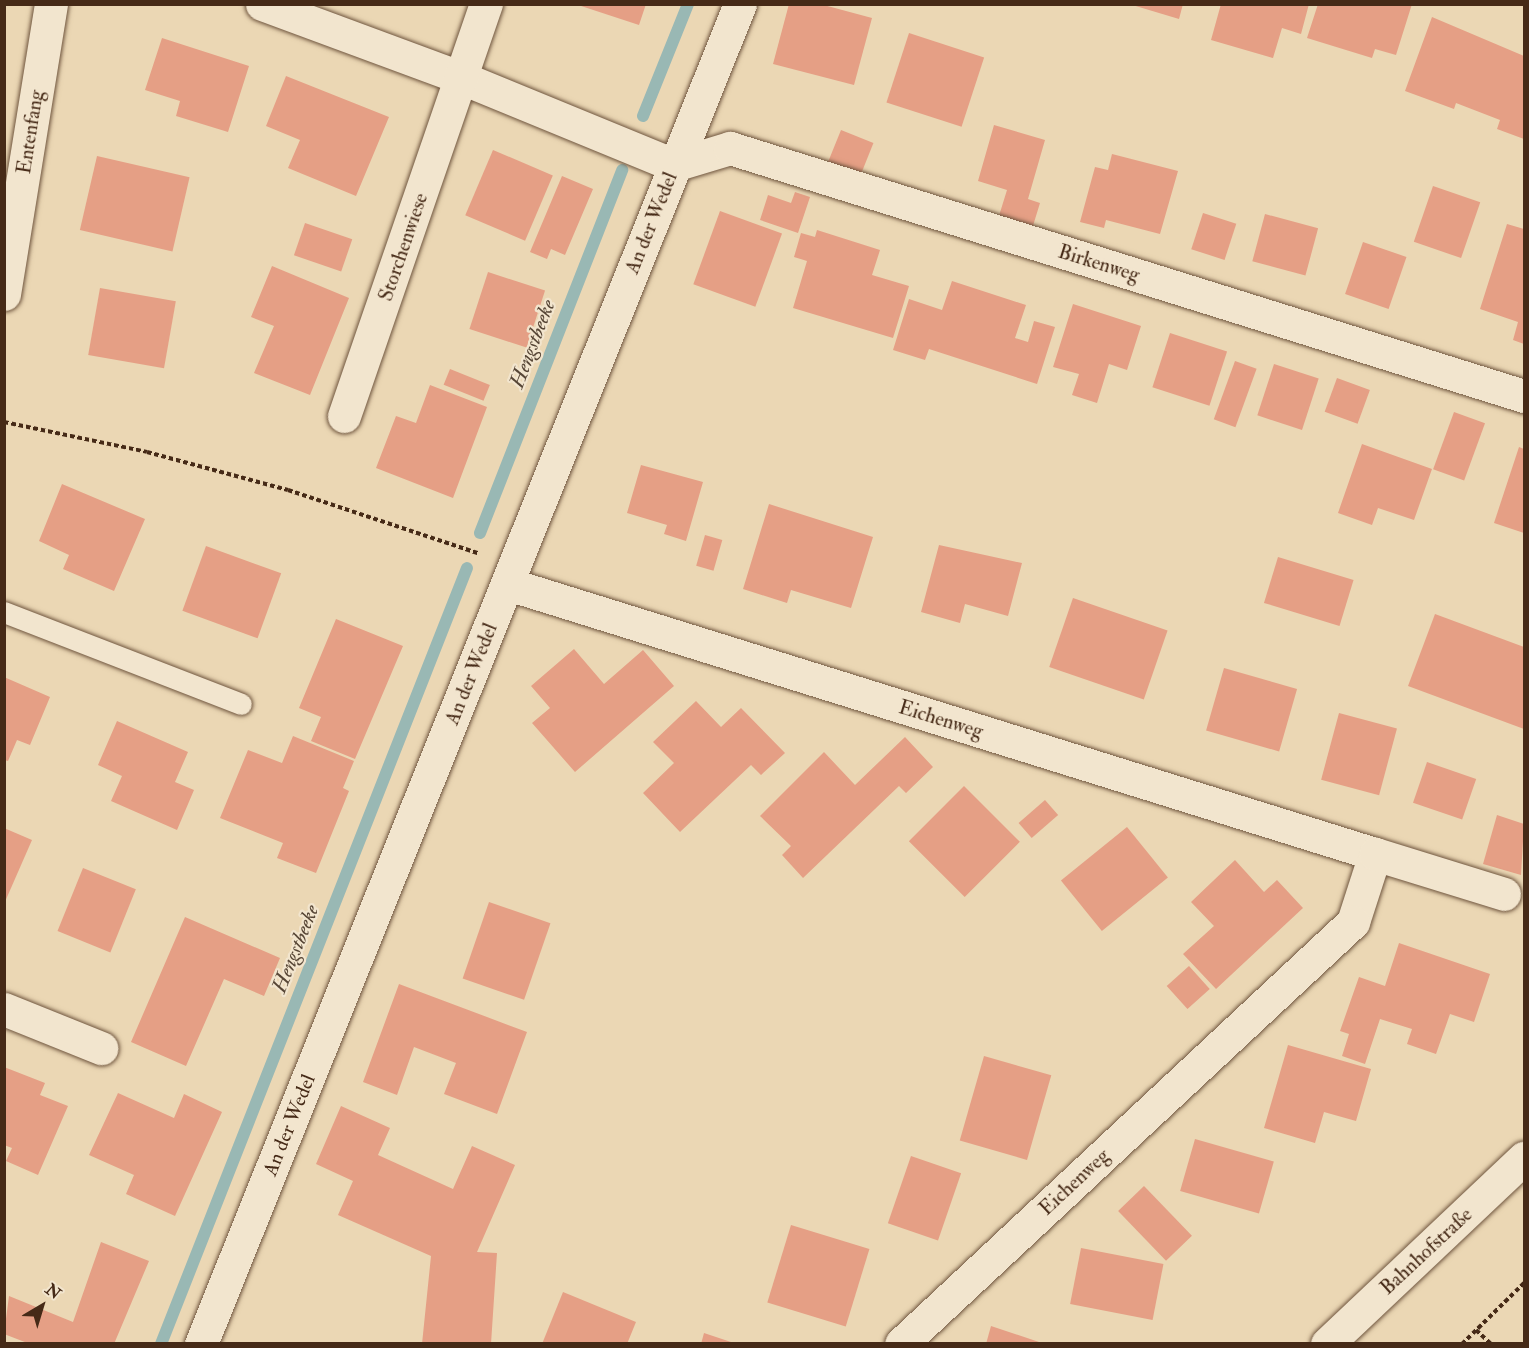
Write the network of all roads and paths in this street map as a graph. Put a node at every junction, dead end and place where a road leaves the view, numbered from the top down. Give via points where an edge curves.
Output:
1 (51, 4) edge
2 (262, 4) edge
3 (486, 4) edge
4 (740, 4) edge
5 (462, 78) junction
6 (674, 165) junction
7 (4, 294) edge
8 (1524, 396) edge
9 (344, 416) dead end
10 (4, 422) edge
11 (508, 584) junction
12 (4, 612) edge
13 (241, 704) dead end
14 (1375, 854) junction
15 (1504, 894) dead end
16 (4, 1009) edge
17 (102, 1048) dead end
18 (1524, 1158) edge
19 (1524, 1283) edge
20 (1476, 1330) junction
21 (201, 1344) edge
22 (901, 1344) edge
23 (1327, 1344) edge
24 (1462, 1344) edge
25 (1491, 1344) edge

1 - 7 street, Entenfang
2 - 5 street
3 - 5 street, Storchenwiese
4 - 6 street, An der Wedel
5 - 6 street
5 - 9 street, Storchenwiese
6 - 8 street, Birkenweg via 730,148
6 - 11 street, An der Wedel
10 - 11 path via 147,452 288,490 495,559
11 - 14 street, Eichenweg
11 - 21 street, An der Wedel
12 - 13 lane
14 - 15 street, Eichenweg
14 - 22 street, Eichenweg via 1353,922
16 - 17 street
18 - 23 street, Bahnhofstraße
19 - 20 path
20 - 24 path
20 - 25 path

